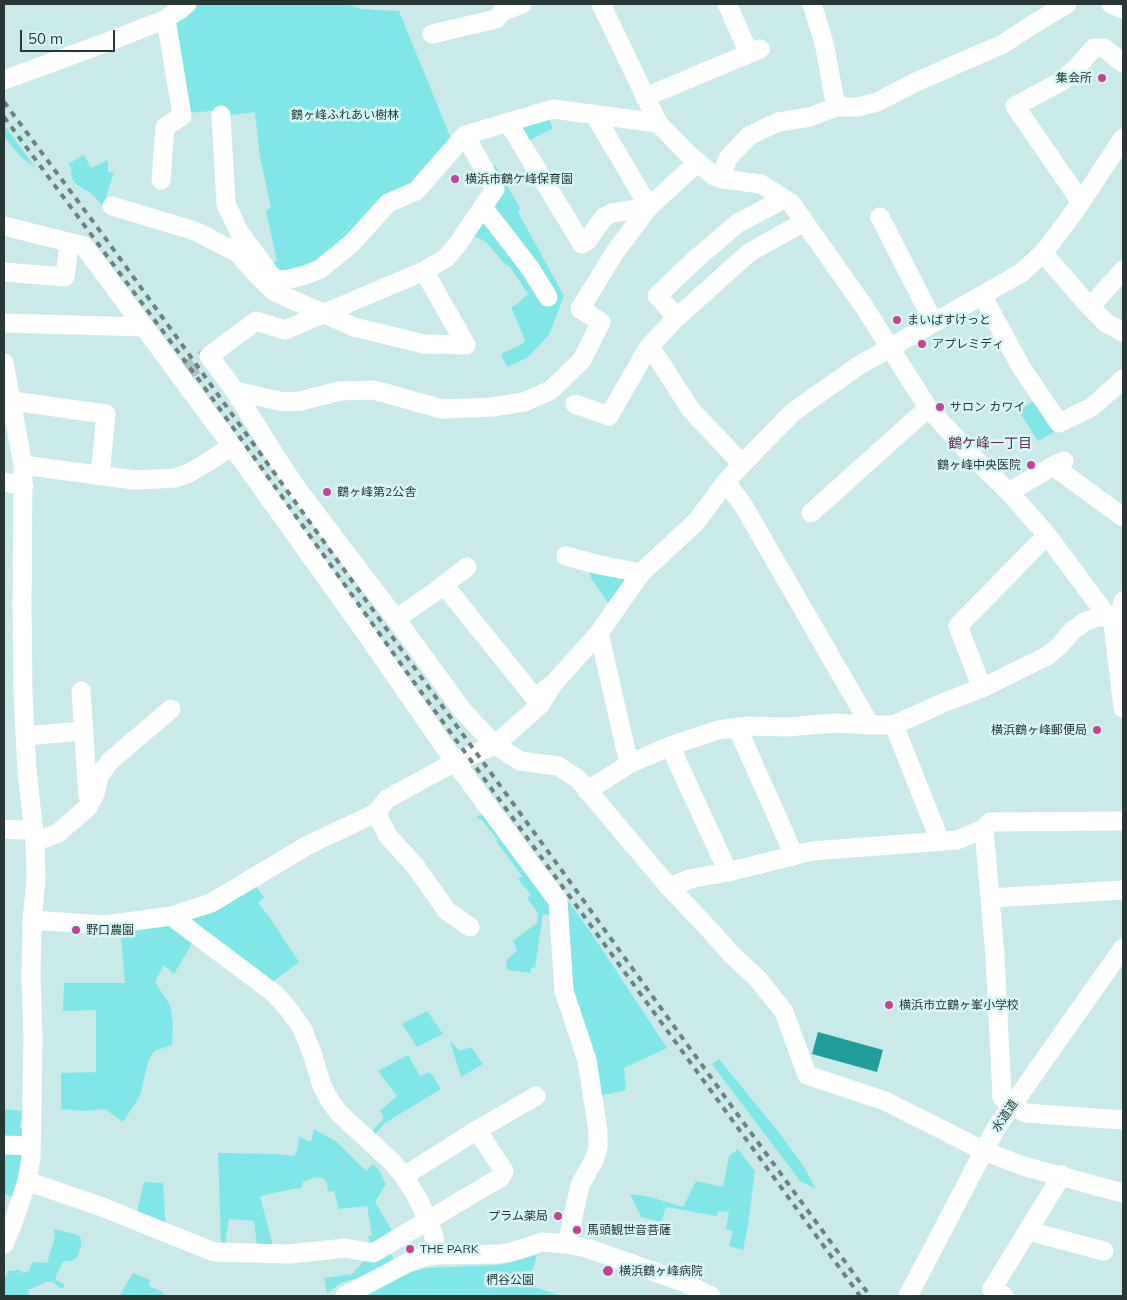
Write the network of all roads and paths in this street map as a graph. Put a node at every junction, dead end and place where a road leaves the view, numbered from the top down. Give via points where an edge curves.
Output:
1 (187, 4) edge
2 (522, 4) edge
3 (602, 4) edge
4 (727, 4) edge
5 (812, 4) edge
6 (1067, 4) edge
7 (1106, 4) edge
8 (1111, 4) edge
9 (1123, 9) edge
10 (166, 18) junction
11 (432, 34) dead end
12 (1123, 63) edge
13 (9, 78) edge
14 (645, 97) junction
15 (836, 107) junction
16 (594, 114) junction
17 (221, 115) dead end
18 (508, 122) junction
19 (658, 123) junction
20 (465, 135) junction
21 (1123, 138) edge
22 (698, 162) junction
23 (723, 179) junction
24 (161, 180) dead end
25 (784, 199) junction
26 (1081, 202) junction
27 (112, 206) dead end
28 (483, 207) junction
29 (649, 207) junction
30 (880, 218) dead end
31 (804, 222) junction
32 (4, 226) edge
33 (69, 243) junction
34 (1043, 253) junction
35 (1123, 270) edge
36 (424, 271) junction
37 (4, 272) edge
38 (267, 278) junction
39 (982, 295) junction
40 (548, 297) dead end
41 (1090, 307) junction
42 (324, 314) junction
43 (677, 317) junction
44 (4, 323) edge
45 (934, 323) junction
46 (144, 327) junction
47 (1123, 332) edge
48 (650, 346) junction
49 (890, 348) junction
50 (4, 363) edge
51 (1123, 380) edge
52 (235, 391) junction
53 (12, 401) junction
54 (575, 404) dead end
55 (928, 408) junction
56 (232, 446) junction
57 (742, 464) junction
58 (23, 465) junction
59 (100, 475) junction
60 (4, 482) edge
61 (726, 482) junction
62 (24, 486) junction
63 (1009, 492) junction
64 (811, 513) dead end
65 (1123, 517) edge
66 (1048, 535) junction
67 (566, 556) dead end
68 (467, 567) dead end
69 (641, 573) junction
70 (444, 585) junction
71 (1123, 601) edge
72 (396, 619) junction
73 (1110, 620) junction
74 (599, 633) junction
75 (554, 683) junction
76 (982, 688) junction
77 (81, 691) dead end
78 (1123, 708) edge
79 (171, 709) dead end
80 (894, 724) junction
81 (870, 725) junction
82 (737, 727) junction
83 (84, 731) junction
84 (25, 736) junction
85 (495, 745) junction
86 (670, 746) junction
87 (455, 762) junction
88 (629, 764) junction
89 (587, 791) junction
90 (88, 807) junction
91 (1123, 811) edge
92 (376, 813) junction
93 (1123, 821) edge
94 (1123, 826) edge
95 (4, 829) edge
96 (984, 829) junction
97 (34, 835) junction
98 (940, 841) junction
99 (794, 855) junction
100 (728, 872) junction
101 (669, 888) junction
102 (1123, 890) edge
103 (991, 898) junction
104 (171, 916) junction
105 (32, 920) junction
106 (470, 927) dead end
107 (1123, 948) edge
108 (536, 1096) dead end
109 (1012, 1106) junction
110 (1123, 1120) edge
111 (477, 1130) junction
112 (4, 1145) edge
113 (30, 1146) junction
114 (984, 1151) junction
115 (404, 1176) junction
116 (1062, 1176) junction
117 (27, 1181) junction
118 (1123, 1193) edge
119 (428, 1221) junction
120 (1028, 1231) junction
121 (4, 1244) edge
122 (567, 1244) junction
123 (1104, 1251) dead end
124 (436, 1255) junction
125 (345, 1296) edge
126 (711, 1296) edge
127 (908, 1296) edge
128 (1004, 1296) edge

1 - 10 street
2 - 11 street via 503,11 496,19
3 - 14 street
4 - 14 street via 755,51
5 - 15 street via 824,43
6 - 15 street via 1003,44 877,102 858,107
7 - 8 street
8 - 9 street
10 - 13 street
10 - 24 street via 182,116 165,127
12 - 26 street via 1104,48 1094,48 1062,81 1015,106
14 - 19 street
15 - 23 street via 810,117 778,122 749,136 728,158
16 - 18 street via 553,109
16 - 19 street
16 - 29 street
17 - 38 street via 226,204
18 - 20 street
18 - 29 street via 582,244 604,217
19 - 22 street
20 - 28 street via 495,189
20 - 38 street via 416,192 388,203 351,244 320,269 290,279
21 - 26 street
22 - 23 street via 714,176
22 - 29 street
23 - 25 street via 761,184
25 - 31 street via 791,203
25 - 43 street via 738,223 657,296
26 - 34 street
27 - 38 street via 195,231 238,253
28 - 36 street via 446,258
28 - 40 street
29 - 52 street via 615,252 580,310 601,322 582,360 551,390 524,402 492,408 442,409 374,390 339,391 284,402
30 - 45 street
31 - 43 street via 750,252
31 - 49 street
32 - 33 street
33 - 37 street via 65,277
33 - 46 street via 84,246
34 - 39 street via 1021,273
34 - 41 street
35 - 41 street
36 - 42 street
36 - 42 street via 466,345 424,344 354,327
38 - 42 street via 275,292
39 - 45 street
39 - 51 street via 1021,367 1059,424 1092,407
41 - 47 street via 1106,323
42 - 52 street via 285,330 256,321 209,356
43 - 48 street
44 - 46 street
45 - 49 street
46 - 56 street
48 - 54 street via 609,416
48 - 57 street via 691,410
49 - 55 street
49 - 57 street via 858,366 793,412
50 - 53 street
52 - 72 street via 298,490
53 - 58 street
53 - 59 street via 106,414
55 - 63 street
55 - 64 street
56 - 59 street via 175,478 134,480
56 - 87 street
57 - 61 street
58 - 59 street
58 - 62 street
60 - 62 street
61 - 69 street via 696,522
61 - 81 street via 743,505
62 - 84 street
63 - 65 street via 1059,463
63 - 66 street
66 - 73 street
66 - 76 street via 958,626
67 - 69 street
68 - 70 street
69 - 74 street
70 - 72 street
70 - 75 street via 535,698
71 - 73 street via 1119,616
72 - 85 street via 463,711
73 - 76 street via 1099,616 1086,620 1047,656
73 - 78 street
74 - 75 street
74 - 88 street
75 - 85 street via 540,705
76 - 80 street
77 - 83 street
79 - 90 street via 110,761 99,776
80 - 81 street
80 - 98 street
81 - 82 street via 834,723
82 - 86 street
82 - 99 street
83 - 84 street
83 - 90 street
84 - 97 street
85 - 87 street
85 - 89 street via 520,761 558,766
86 - 88 street
86 - 100 street
87 - 92 street via 387,799
87 - 122 street via 558,901 564,991 587,1060 598,1131 598,1148 580,1185
88 - 89 street
89 - 101 street
90 - 97 street via 58,833
91 - 93 street
92 - 104 street via 308,845 211,903
92 - 106 street via 388,836 447,911
93 - 94 street
93 - 96 street via 990,822
95 - 97 street
96 - 98 street via 957,840
96 - 103 street
97 - 105 street via 36,880
98 - 99 street
99 - 100 street
100 - 101 street via 693,878
101 - 114 street via 758,979 784,1012 807,1075 885,1101
102 - 103 street
103 - 109 street via 1002,1097
104 - 105 street via 105,925
104 - 115 street via 275,994 302,1028 322,1086 339,1114
105 - 113 street
107 - 109 street, 水道道
108 - 111 street
109 - 110 street via 1026,1114
109 - 114 street, 水道道
111 - 115 street
111 - 119 street via 504,1171 501,1177
112 - 113 street
113 - 117 street
114 - 116 street
114 - 127 street, 水道道
115 - 119 street
116 - 118 street
116 - 120 street
117 - 119 street via 214,1252 289,1254 345,1248 373,1253
117 - 121 street
119 - 124 street
120 - 123 street
120 - 128 street via 992,1289
122 - 124 street via 542,1242 499,1254
122 - 126 street via 683,1282
124 - 125 street via 407,1263

